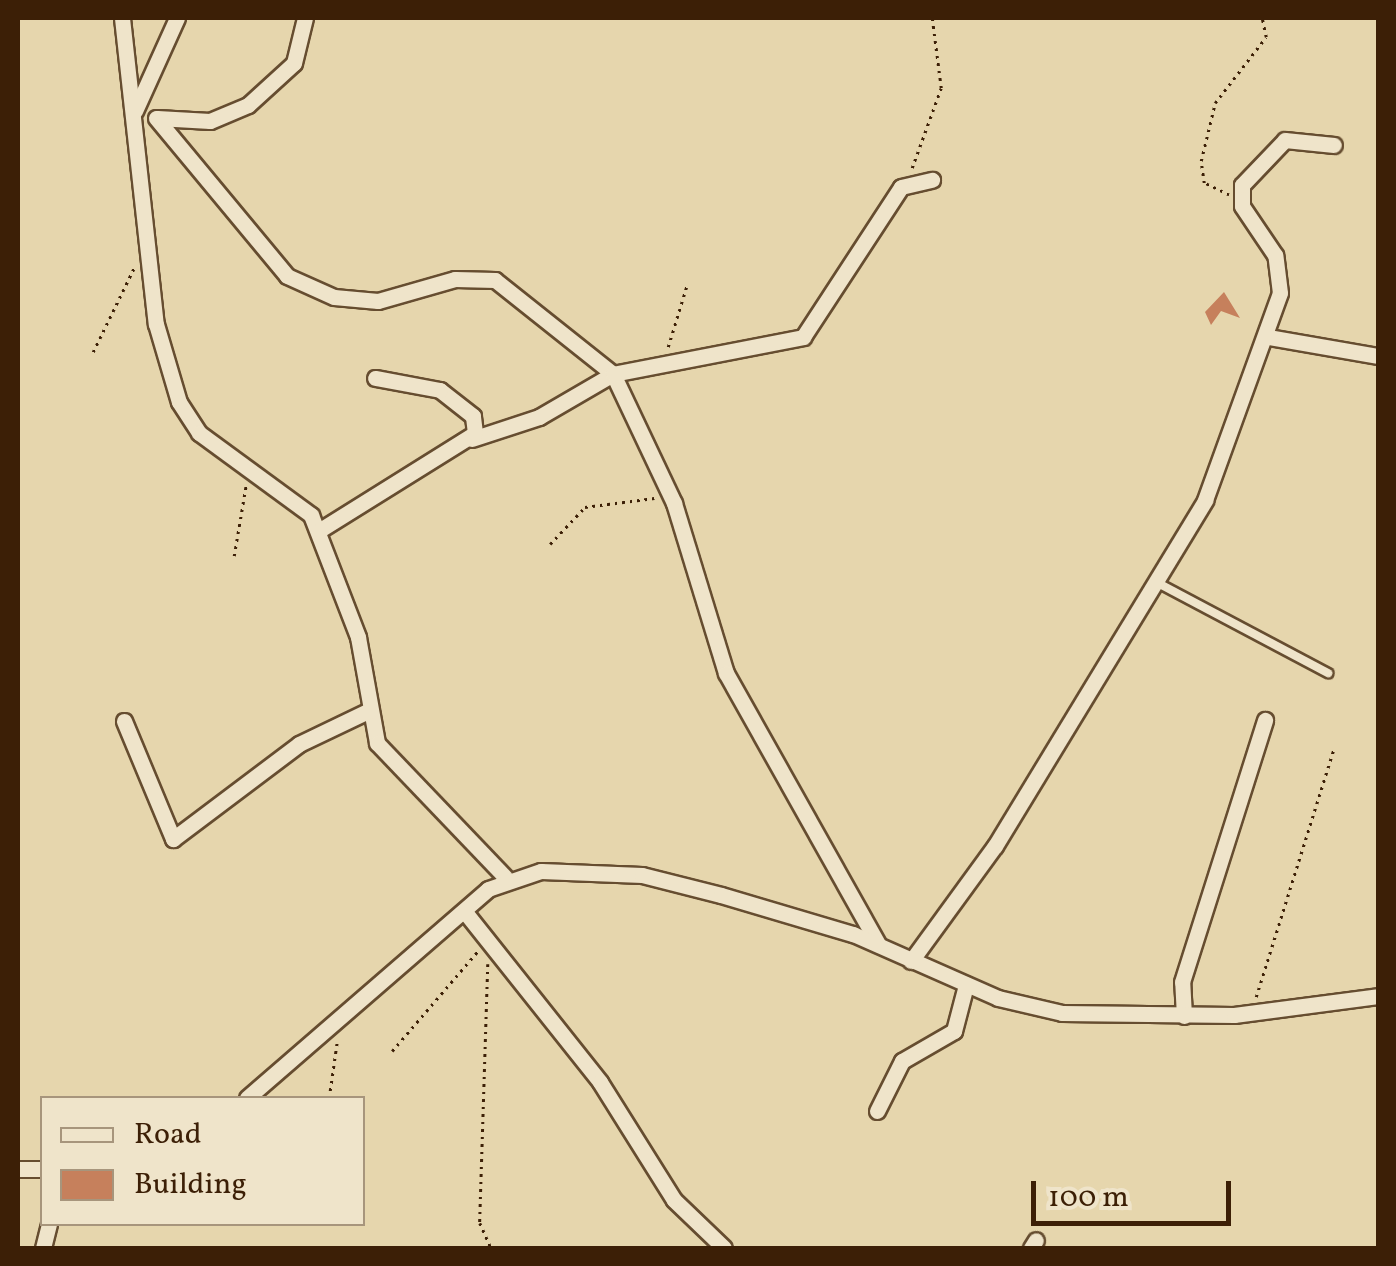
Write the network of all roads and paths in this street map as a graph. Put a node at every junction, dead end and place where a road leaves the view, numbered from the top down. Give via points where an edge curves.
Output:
1 (122, 18) edge
2 (177, 18) edge
3 (305, 18) edge
4 (934, 18) edge
5 (1262, 18) edge
6 (133, 110) junction
7 (156, 118) junction
8 (1334, 145) dead end
9 (932, 180) dead end
10 (902, 187) junction
11 (1239, 200) junction
12 (149, 246) junction
13 (687, 285) dead end
14 (1268, 338) junction
15 (93, 352) dead end
16 (1378, 356) edge
17 (657, 365) junction
18 (613, 374) junction
19 (375, 378) dead end
20 (472, 438) junction
21 (250, 472) junction
22 (671, 497) junction
23 (320, 530) junction
24 (550, 544) dead end
25 (234, 556) dead end
26 (1152, 580) junction
27 (1328, 674) dead end
28 (370, 710) junction
29 (1265, 720) dead end
30 (124, 721) dead end
31 (1333, 751) dead end
32 (506, 877) junction
33 (465, 912) junction
34 (487, 942) junction
35 (878, 944) junction
36 (912, 961) junction
37 (966, 986) junction
38 (1378, 996) edge
39 (1252, 1013) junction
40 (1184, 1016) junction
41 (334, 1030) junction
42 (392, 1051) dead end
43 (250, 1096) edge
44 (329, 1096) edge
45 (877, 1111) dead end
46 (490, 1248) edge
47 (724, 1248) edge

1 - 6 street
2 - 6 street via 160,71
3 - 7 street via 294,64 248,105 210,121
4 - 10 path via 940,88
5 - 11 path via 1266,37 1214,103 1201,161 1204,182
6 - 7 street
6 - 12 street
7 - 18 street via 288,276 334,298 378,301 455,279 495,280
8 - 11 street via 1285,140 1242,185
9 - 10 street
10 - 17 street via 804,337
11 - 14 street via 1279,273
12 - 15 path
12 - 21 street via 156,324 179,402 198,433
13 - 17 path
14 - 16 street
14 - 26 street via 1205,500
17 - 18 street
18 - 20 street via 539,418
18 - 22 street
19 - 20 street via 440,390 474,416
20 - 23 street
21 - 23 street
21 - 25 path via 233,518
22 - 24 path via 585,507
22 - 35 street via 726,674
23 - 28 street via 363,656
26 - 27 lane
26 - 36 street via 996,846
28 - 30 street via 300,744 174,839
28 - 32 street via 377,744
29 - 40 street via 1182,982
31 - 39 path via 1277,908
32 - 33 street
32 - 35 street via 584,868 642,874
33 - 34 street
33 - 41 street
34 - 42 path via 436,988
34 - 46 path via 480,1223
34 - 47 street via 600,1082 674,1200
35 - 36 street
36 - 37 street
37 - 40 street via 1062,1013
37 - 45 street via 954,1031 902,1060
38 - 39 street
39 - 40 street
41 - 43 street
41 - 44 path

